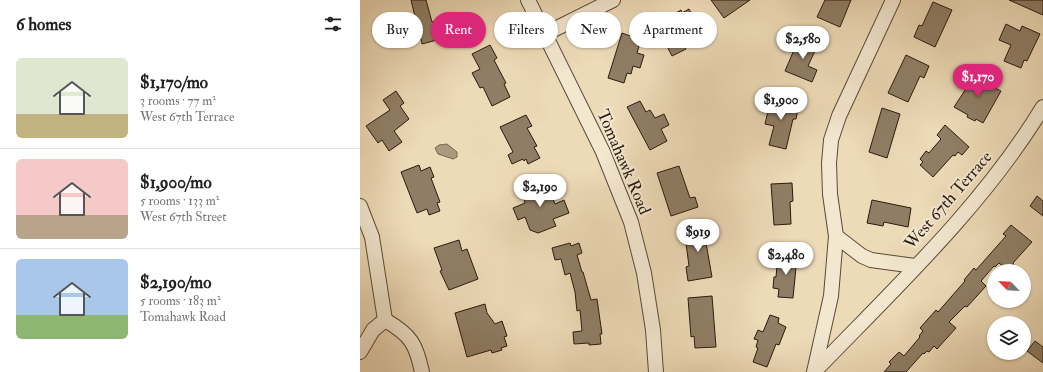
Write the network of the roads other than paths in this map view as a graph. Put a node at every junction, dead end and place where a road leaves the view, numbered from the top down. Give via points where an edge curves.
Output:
1 (528, 0) edge
2 (613, 0) edge
3 (893, 0) edge
4 (534, 12) edge
5 (558, 28) edge
6 (552, 48) edge
7 (1043, 106) edge
8 (360, 206) edge
9 (836, 236) junction
10 (915, 266) junction
11 (385, 320) junction
12 (360, 352) edge
13 (422, 372) edge
14 (656, 372) edge
15 (814, 372) edge

1 - 4 street, Tomahawk Road
2 - 5 street
3 - 9 street via 839,116 832,140 829,164 830,194
6 - 14 street, Tomahawk Road via 603,152 631,222 644,273 653,330
7 - 10 street, West 67th Terrace via 1005,163
8 - 11 street via 372,238
9 - 10 street via 871,260
9 - 15 street via 831,296
10 - 15 street, West 67th Terrace
11 - 12 street via 374,330
11 - 13 street via 406,334 417,351

